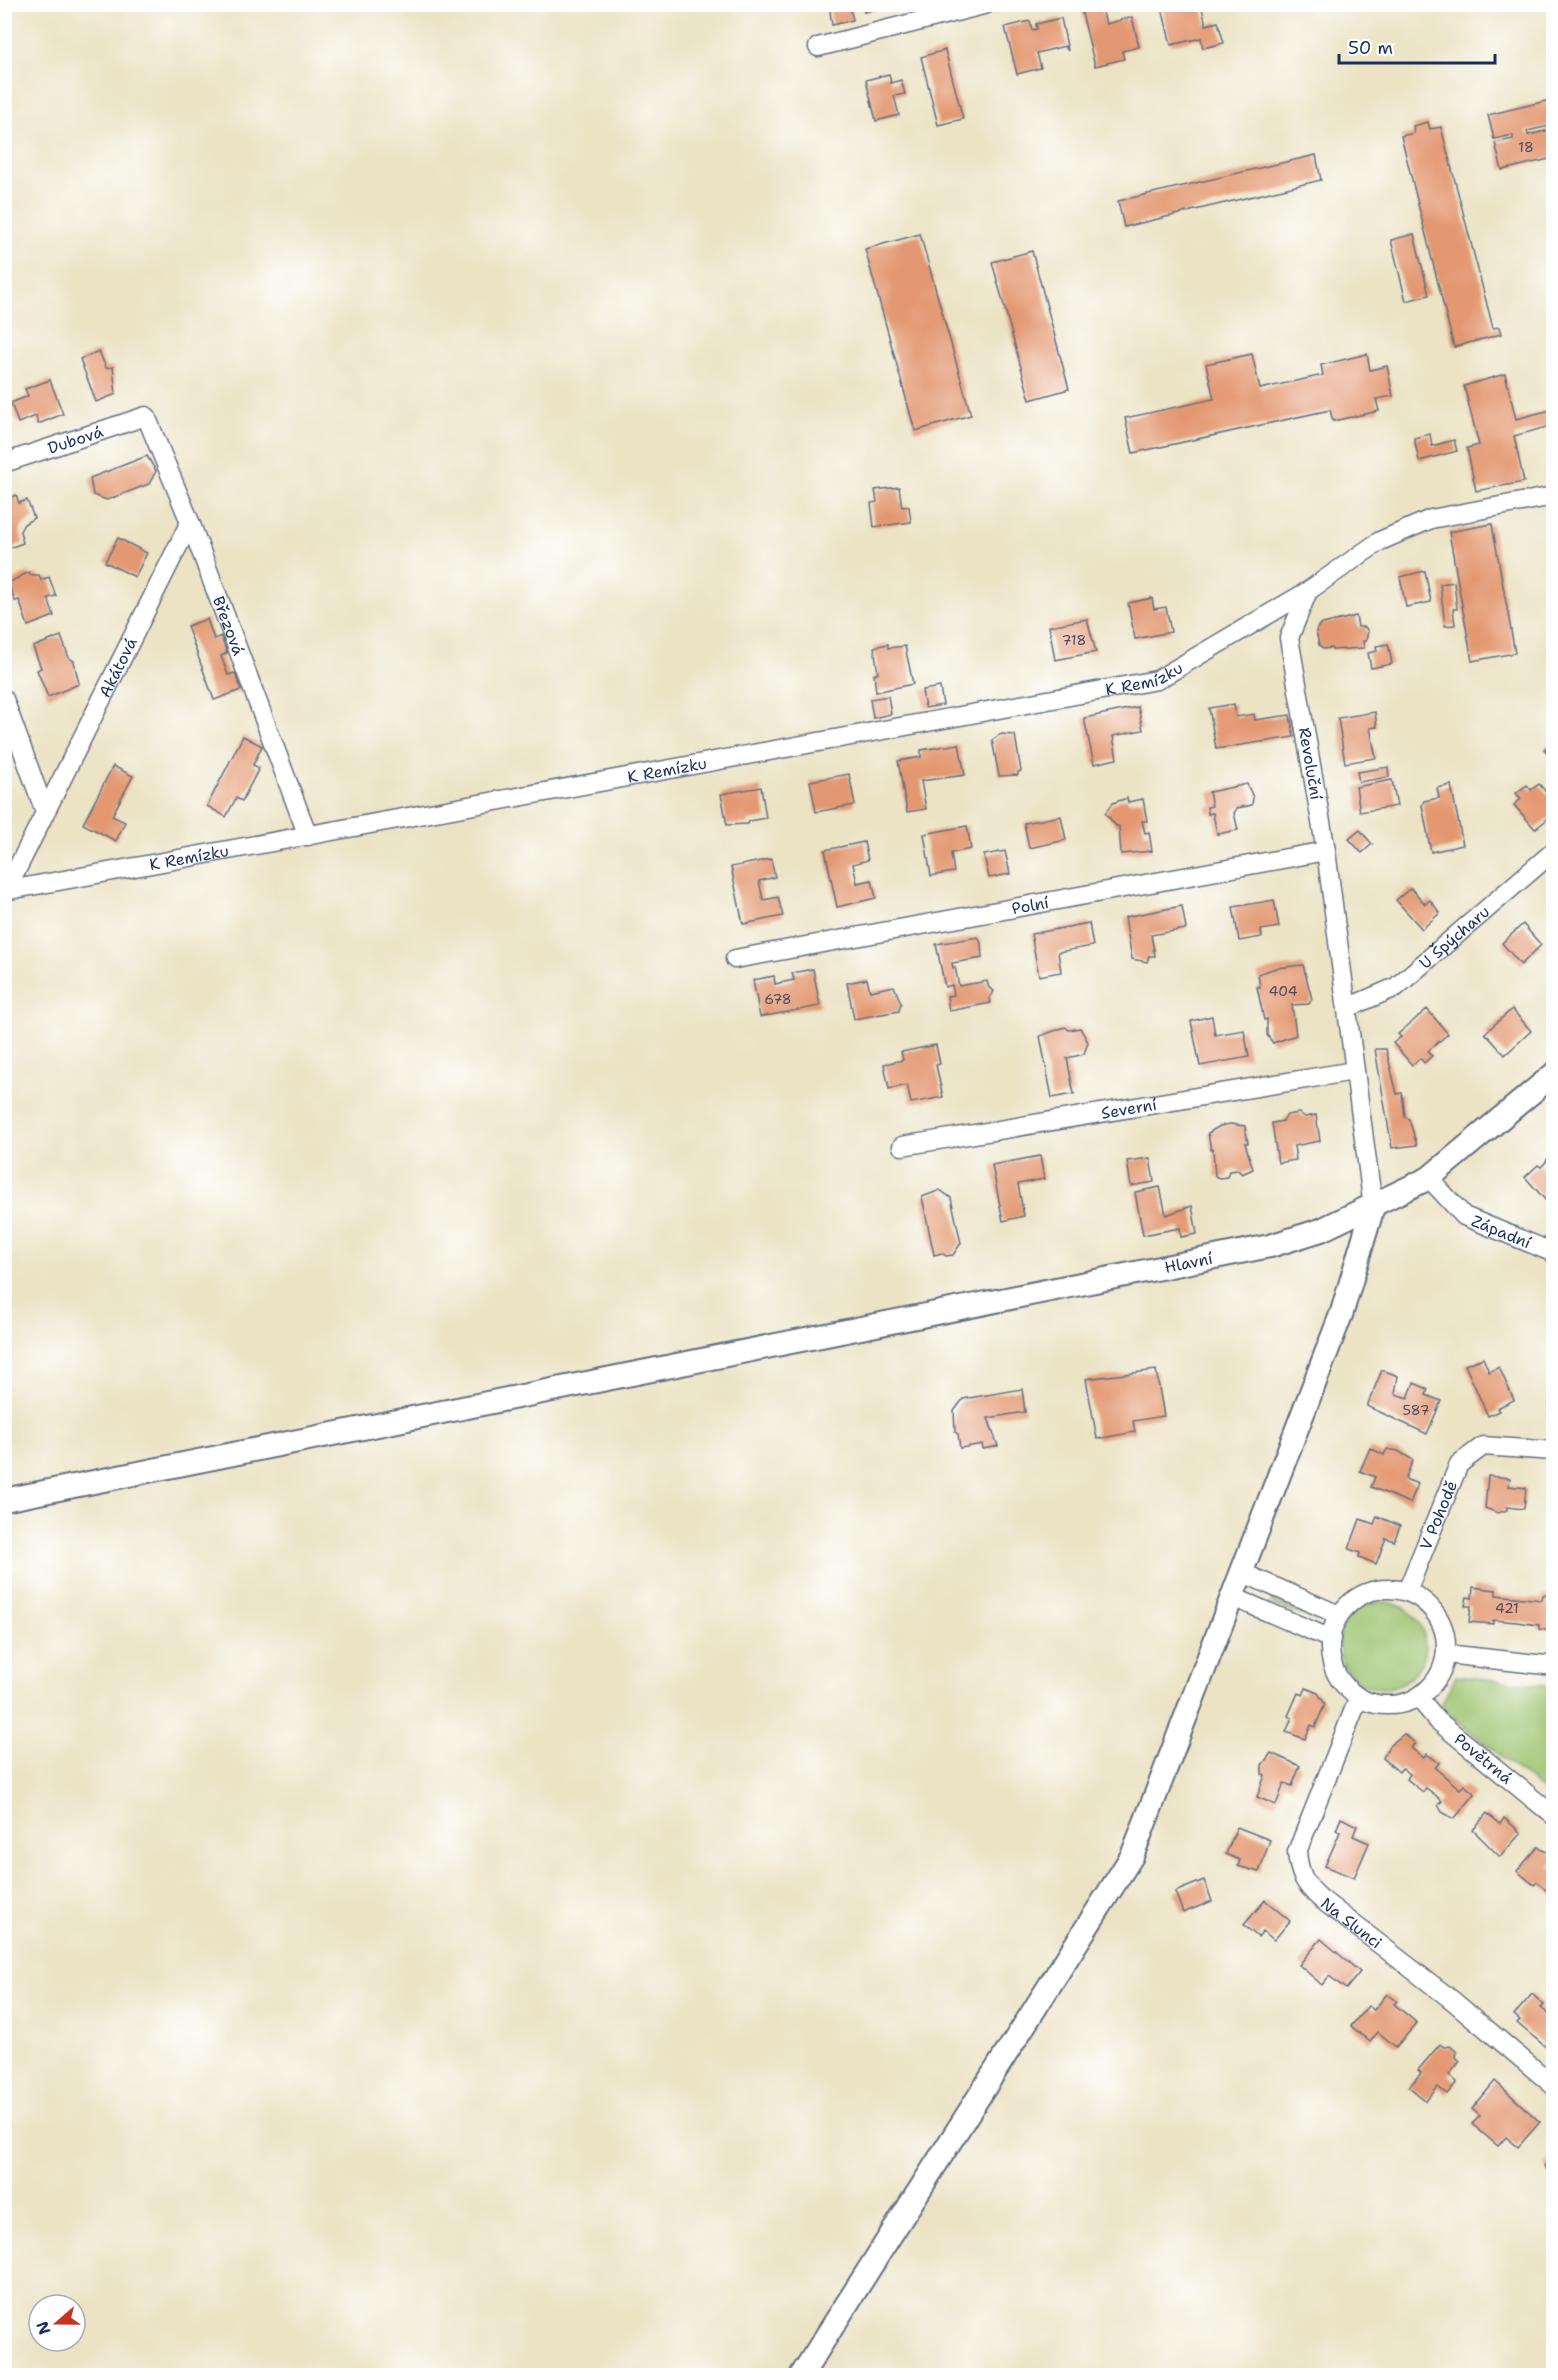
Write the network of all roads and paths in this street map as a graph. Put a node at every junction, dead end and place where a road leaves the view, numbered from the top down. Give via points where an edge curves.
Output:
1 (987, 4) edge
2 (818, 47) dead end
3 (146, 416) joint
4 (4, 463) edge
5 (1554, 496) edge
6 (190, 522) junction
7 (1308, 591) junction
8 (4, 699) edge
9 (45, 812) junction
10 (308, 836) junction
11 (1326, 851) junction
12 (1554, 851) edge
13 (5, 891) edge
14 (735, 959) dead end
15 (1347, 1008) junction
16 (1354, 1071) junction
17 (1554, 1074) edge
18 (902, 1146) dead end
19 (1429, 1178) junction
20 (1373, 1206) junction
21 (1554, 1253) edge
22 (1554, 1451) edge
23 (4, 1500) edge
24 (1243, 1573) junction
25 (1407, 1591) junction
26 (1233, 1598) junction
27 (1340, 1615) junction
28 (1331, 1639) junction
29 (1446, 1654) junction
30 (1554, 1666) edge
31 (1359, 1697) junction
32 (1418, 1697) junction
33 (1554, 1816) edge
34 (1554, 2086) edge
35 (801, 2376) edge

1 - 2 street
3 - 4 street, Dubová
3 - 6 street, Březová
5 - 7 street via 1431,519 1380,541
6 - 9 street, Akátová
6 - 10 street, Březová
7 - 10 street, K Remízku via 1157,680
7 - 11 street, Revoluční via 1289,638
8 - 9 street
9 - 13 street
10 - 13 street, K Remízku
11 - 14 street, Polní
11 - 15 street, Revoluční
12 - 15 street, U Špýcharu via 1396,987
15 - 16 street, Revoluční
16 - 18 street, Severní
16 - 20 street, Revoluční
17 - 19 street, Hlavní
19 - 20 street, Hlavní
19 - 21 street, Západní via 1464,1216
20 - 23 street, Hlavní via 1321,1230 1270,1246
20 - 24 street via 1342,1312
22 - 25 street, V Pohodě via 1482,1446 1459,1464
24 - 26 street
24 - 27 street
25 - 27 street via 1370,1592 1353,1600
25 - 29 street via 1425,1602 1438,1617 1445,1635
26 - 28 street
26 - 35 street via 1132,1856
27 - 28 street
28 - 31 street via 1331,1658 1338,1677
29 - 30 street
29 - 32 street via 1436,1678
31 - 32 street via 1385,1705
31 - 34 street, Na Slunci via 1297,1852 1298,1870 1321,1899 1452,2000
32 - 33 street, Povětrná via 1438,1721

